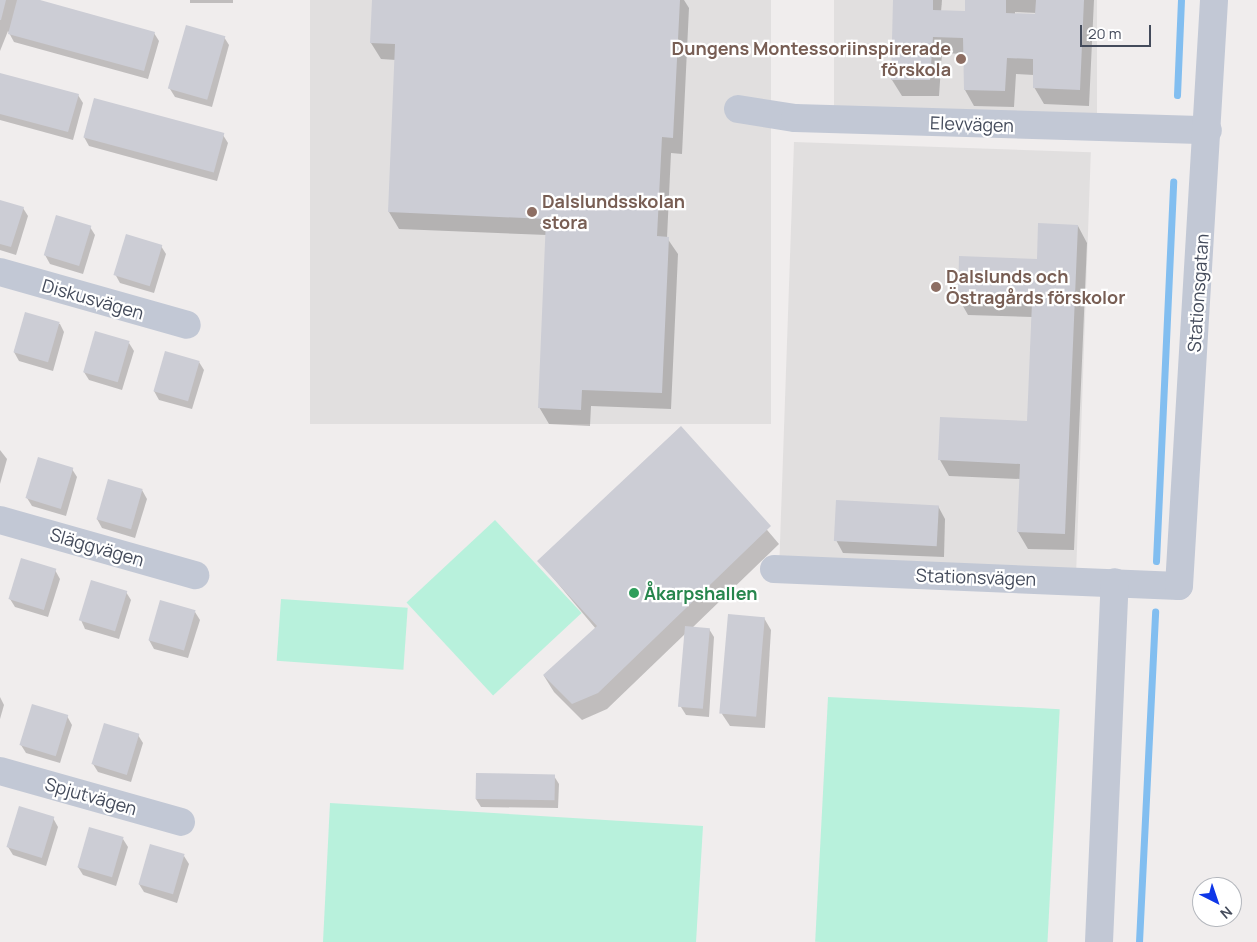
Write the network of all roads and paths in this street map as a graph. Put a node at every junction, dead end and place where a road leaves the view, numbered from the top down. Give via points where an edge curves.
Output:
1 (1214, 0) edge
2 (738, 109) dead end
3 (1208, 130) junction
4 (0, 272) edge
5 (187, 326) dead end
6 (0, 520) edge
7 (774, 569) dead end
8 (194, 575) dead end
9 (1115, 582) junction
10 (1179, 586) joint
11 (0, 771) edge
12 (181, 822) dead end
13 (1099, 942) edge

1 - 3 street, Stationsgatan
2 - 3 street, Elevvägen via 795,118
3 - 10 street, Stationsgatan
4 - 5 street, Diskusvägen
6 - 8 street, Släggvägen
7 - 9 street, Stationsvägen
9 - 10 street, Stationsvägen
9 - 13 street
11 - 12 street, Spjutvägen

